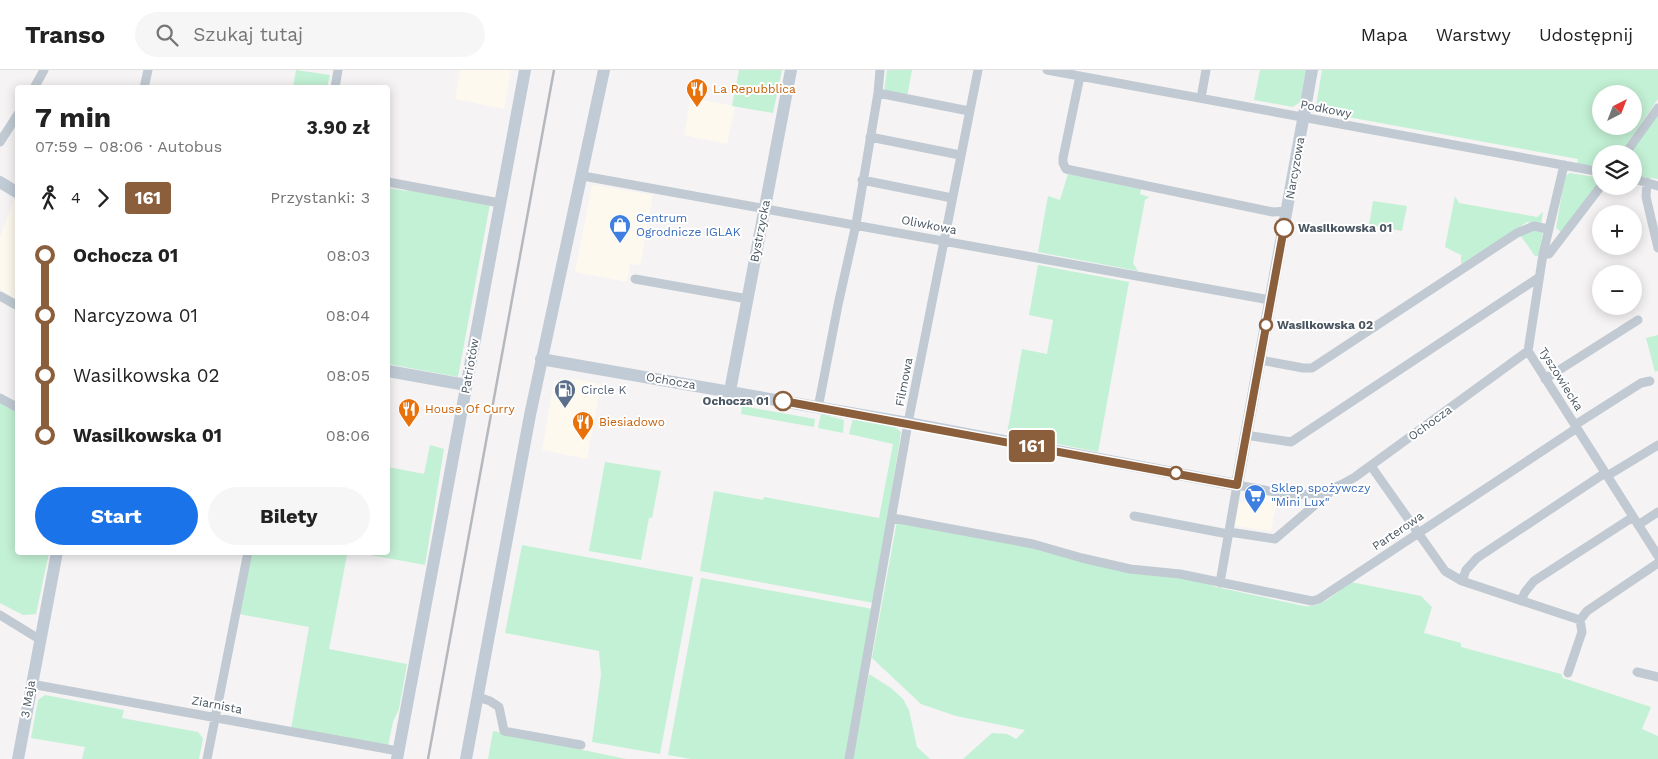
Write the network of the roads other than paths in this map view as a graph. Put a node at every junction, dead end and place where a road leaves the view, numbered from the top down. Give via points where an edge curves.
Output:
1 (44, 70) edge
2 (148, 70) edge
3 (338, 70) edge
4 (525, 70) edge
5 (604, 70) edge
6 (791, 70) edge
7 (880, 70) edge
8 (978, 70) edge
9 (1047, 70) edge
10 (1206, 70) edge
11 (1312, 70) edge
12 (1080, 76) junction
13 (36, 85) edge
14 (145, 85) edge
15 (336, 85) edge
16 (878, 93) junction
17 (1201, 98) junction
18 (1658, 108) edge
19 (969, 111) junction
20 (1304, 117) junction
21 (15, 119) edge
22 (870, 137) junction
23 (0, 142) edge
24 (1631, 145) edge
25 (960, 155) junction
26 (1564, 165) junction
27 (1592, 170) edge
28 (583, 176) junction
29 (862, 180) junction
30 (1642, 181) edge
31 (0, 182) edge
32 (390, 182) edge
33 (1648, 182) junction
34 (1658, 186) edge
35 (15, 191) edge
36 (1594, 195) edge
37 (952, 198) junction
38 (500, 203) junction
39 (764, 208) junction
40 (1287, 211) junction
41 (856, 224) junction
42 (1548, 229) junction
43 (945, 240) junction
44 (1658, 248) edge
45 (1543, 254) junction
46 (635, 278) dead end
47 (1538, 278) junction
48 (0, 296) edge
49 (748, 299) junction
50 (1270, 300) junction
51 (15, 304) edge
52 (1638, 320) dead end
53 (1528, 351) junction
54 (541, 359) junction
55 (1260, 360) junction
56 (390, 371) edge
57 (1545, 378) junction
58 (1650, 381) dead end
59 (466, 385) junction
60 (730, 392) junction
61 (0, 398) edge
62 (15, 406) edge
63 (818, 408) junction
64 (908, 423) junction
65 (1576, 426) junction
66 (1245, 435) junction
67 (1658, 445) edge
68 (1371, 466) junction
69 (1606, 475) junction
70 (1237, 485) junction
71 (1331, 491) junction
72 (1658, 512) edge
73 (1134, 516) dead end
74 (1633, 517) junction
75 (893, 518) junction
76 (1638, 525) junction
77 (1418, 532) junction
78 (1228, 533) junction
79 (56, 555) edge
80 (247, 555) edge
81 (1658, 556) edge
82 (1658, 563) edge
83 (1462, 581) junction
84 (1220, 582) junction
85 (1521, 601) junction
86 (0, 615) edge
87 (1580, 620) junction
88 (39, 639) junction
89 (1637, 672) dead end
90 (1568, 673) dead end
91 (1658, 677) edge
92 (31, 684) junction
93 (478, 698) junction
94 (216, 718) junction
95 (581, 745) dead end
96 (398, 755) edge
97 (18, 759) edge
98 (208, 759) edge
99 (466, 759) edge
100 (849, 759) edge

1 - 13 street
2 - 14 street
3 - 15 street
4 - 38 street, Patriotów
5 - 28 street
6 - 39 street, Bystrzycka
7 - 16 street
8 - 19 street, Filmowa
9 - 12 street, Podkowy
10 - 17 street
11 - 20 street, Narcyzowa
12 - 17 street, Podkowy
12 - 40 street via 1064,166 1072,171 1273,212
16 - 19 street
16 - 22 street
17 - 20 street, Podkowy
18 - 24 street
19 - 25 street, Filmowa
20 - 26 street, Podkowy
20 - 40 street, Narcyzowa
21 - 23 street
22 - 25 street
22 - 29 street
25 - 37 street, Filmowa
26 - 27 street, Podkowy
26 - 42 street, Tyszowiecka
28 - 39 street, Oliwkowa
28 - 54 street
29 - 37 street
29 - 41 street
30 - 33 street
31 - 35 street
32 - 38 street
33 - 34 street
33 - 44 street via 1646,197
36 - 45 street via 1550,254
37 - 43 street, Filmowa
38 - 59 street, Patriotów
39 - 41 street, Oliwkowa
39 - 49 street, Bystrzycka
40 - 50 street, Narcyzowa
41 - 43 street, Oliwkowa
41 - 63 street
42 - 45 street, Tyszowiecka
42 - 55 street via 1534,226 1517,233 1312,368
43 - 50 street, Oliwkowa
43 - 64 street, Filmowa
45 - 47 street, Tyszowiecka
46 - 49 street
47 - 53 street, Tyszowiecka
47 - 66 street via 1291,442
48 - 51 street
49 - 60 street, Bystrzycka
50 - 55 street, Narcyzowa
52 - 57 street
53 - 57 street, Tyszowiecka
53 - 68 street, Ochocza
54 - 60 street, Ochocza
54 - 93 street
55 - 66 street, Narcyzowa
56 - 59 street
57 - 65 street, Tyszowiecka
58 - 65 street, Parterowa via 1641,382
59 - 96 street, Patriotów
60 - 63 street, Ochocza
61 - 62 street
63 - 64 street, Ochocza
64 - 70 street, Ochocza
64 - 75 street, Filmowa
65 - 69 street, Tyszowiecka
65 - 77 street, Parterowa
66 - 70 street, Narcyzowa
67 - 69 street
68 - 71 street, Ochocza
68 - 77 street
69 - 74 street, Tyszowiecka
69 - 83 street via 1477,558 1466,570
70 - 71 street, Ochocza via 1296,495
70 - 78 street, Narcyzowa
71 - 78 street, Ochocza via 1275,539
72 - 76 street
73 - 78 street
74 - 76 street, Tyszowiecka
74 - 85 street via 1534,581
75 - 84 street, Parterowa via 1033,544 1130,569
75 - 100 street, Filmowa
76 - 81 street, Tyszowiecka
77 - 83 street via 1442,567
77 - 84 street, Parterowa via 1312,601
78 - 84 street, Narcyzowa
79 - 88 street, 3 Maja
80 - 94 street
82 - 87 street via 1587,611
83 - 85 street
85 - 87 street
86 - 88 street
87 - 90 street via 1582,632
88 - 92 street, 3 Maja
89 - 91 street
92 - 94 street, Ziarnista
92 - 97 street, 3 Maja
93 - 95 street via 499,707 504,730
93 - 99 street
94 - 96 street, Ziarnista
94 - 98 street

